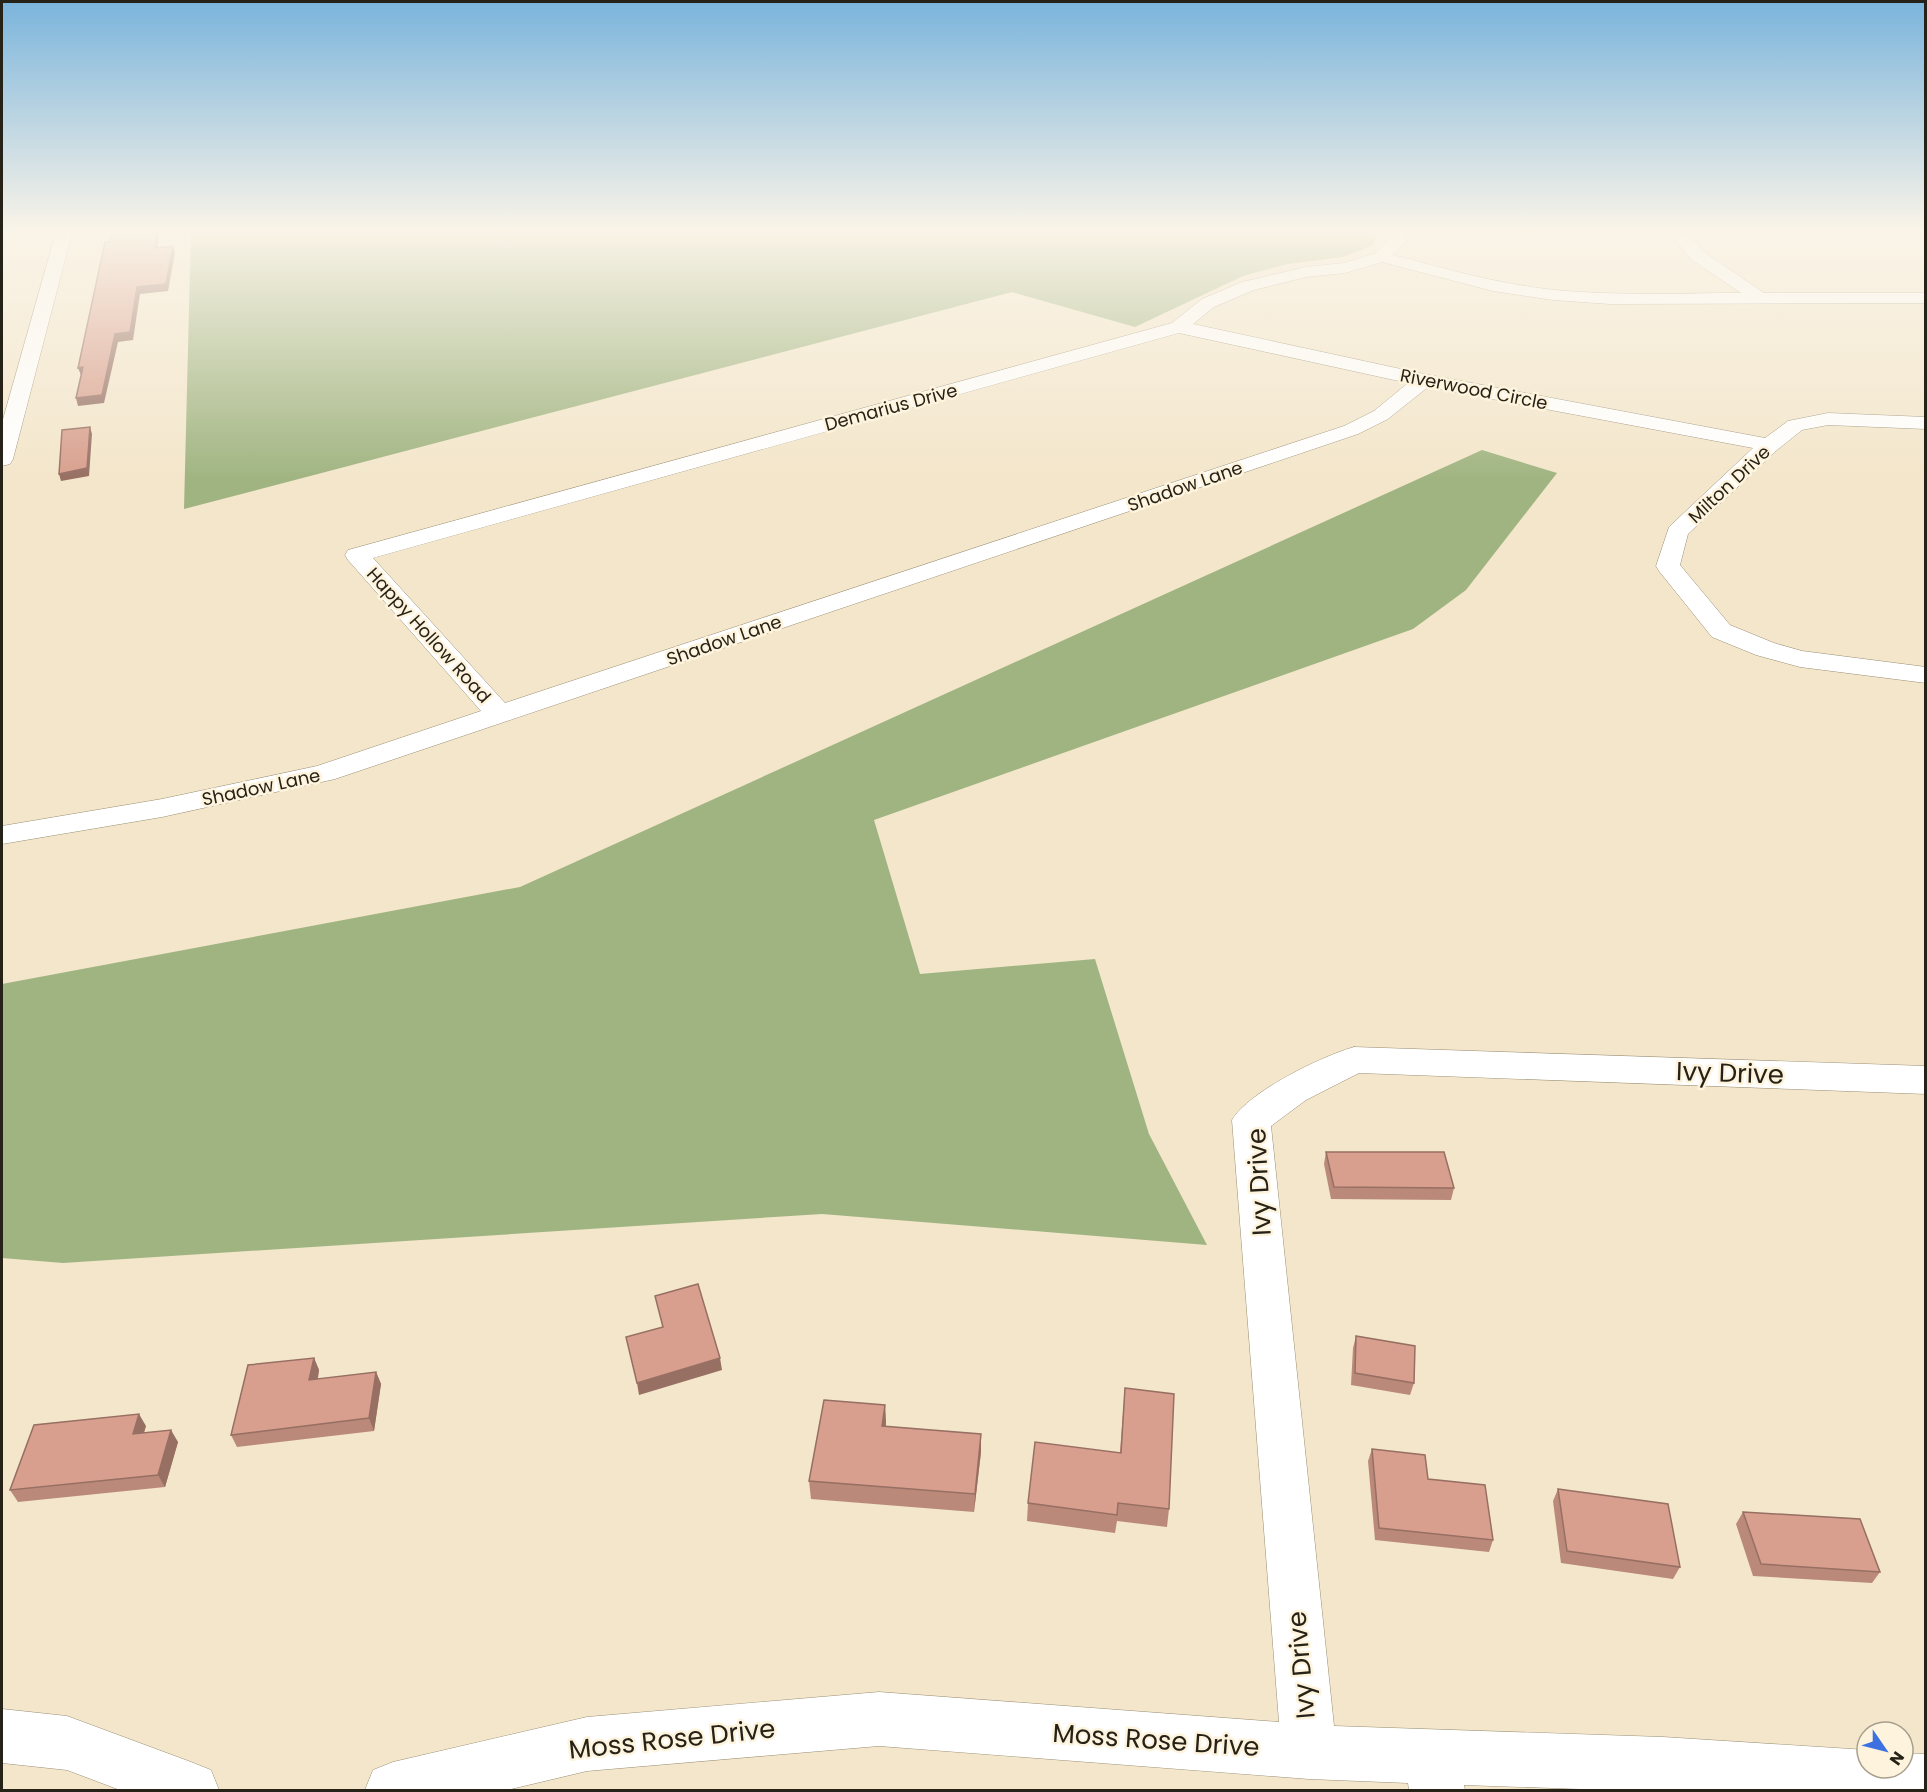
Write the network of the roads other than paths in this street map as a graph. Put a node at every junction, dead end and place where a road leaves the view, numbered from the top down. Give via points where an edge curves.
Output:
1 (41, 313) edge
2 (1197, 313) edge
3 (1179, 327) junction
4 (1424, 380) junction
5 (1926, 423) edge
6 (6, 432) edge
7 (1769, 445) junction
8 (2, 459) edge
9 (357, 555) joint
10 (1926, 675) edge
11 (500, 715) junction
12 (2, 835) edge
13 (1926, 1080) edge
14 (2, 1736) edge
15 (1309, 1752) junction
16 (1435, 1774) edge
17 (1662, 1778) edge
18 (1926, 1782) edge
19 (191, 1791) edge
20 (393, 1791) edge

1 - 6 street
2 - 3 street, Demarius Drive
3 - 4 street, Riverwood Circle
3 - 9 street, Demarius Drive
4 - 7 street, Riverwood Circle
4 - 11 street, Shadow Lane via 1381,415 1352,430
5 - 7 street, Milton Drive via 1828,419 1795,425
6 - 8 street
7 - 10 street, Milton Drive via 1677,532 1668,566 1721,631 1800,659
9 - 11 street, Happy Hollow Road
11 - 12 street, Shadow Lane via 324,773 162,808
13 - 15 street, Ivy Drive via 1354,1060 1293,1090 1251,1120
14 - 19 street via 67,1743
15 - 16 street, Moss Rose Drive
15 - 20 street, Moss Rose Drive via 879,1719 587,1744
16 - 17 street, Moss Rose Drive
17 - 18 street, Moss Rose Drive

